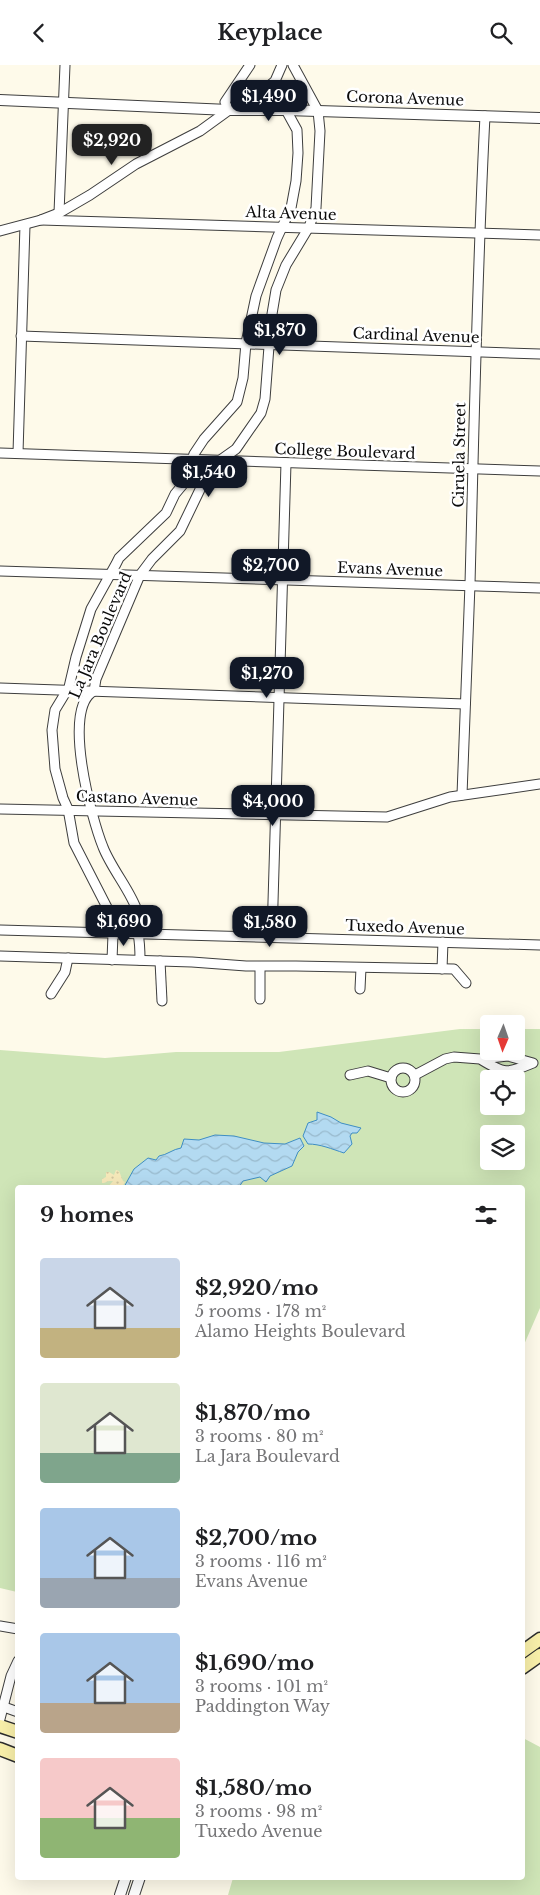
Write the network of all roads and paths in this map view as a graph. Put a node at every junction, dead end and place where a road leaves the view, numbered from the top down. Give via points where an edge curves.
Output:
1 (65, 65) edge
2 (250, 65) edge
3 (282, 65) edge
4 (293, 65) edge
5 (269, 86) junction
6 (0, 100) edge
7 (64, 102) junction
8 (229, 110) junction
9 (286, 110) junction
10 (318, 111) junction
11 (485, 116) junction
12 (540, 118) edge
13 (60, 213) junction
14 (41, 220) junction
15 (25, 225) junction
16 (282, 227) junction
17 (309, 227) junction
18 (0, 231) edge
19 (479, 235) junction
20 (540, 235) edge
21 (21, 336) junction
22 (246, 343) junction
23 (269, 344) junction
24 (475, 351) junction
25 (540, 354) edge
26 (0, 453) edge
27 (18, 453) junction
28 (192, 460) junction
29 (219, 461) junction
30 (286, 463) junction
31 (472, 469) junction
32 (540, 471) edge
33 (0, 571) edge
34 (111, 575) junction
35 (140, 575) junction
36 (283, 580) junction
37 (470, 586) junction
38 (540, 588) edge
39 (0, 688) edge
40 (66, 690) junction
41 (94, 691) junction
42 (279, 698) junction
43 (465, 703) junction
44 (540, 784) edge
45 (462, 795) junction
46 (0, 809) edge
47 (68, 809) junction
48 (92, 810) junction
49 (276, 815) junction
50 (0, 930) edge
51 (115, 934) junction
52 (138, 934) junction
53 (272, 936) junction
54 (443, 943) junction
55 (540, 945) edge
56 (0, 956) edge
57 (68, 958) junction
58 (112, 959) junction
59 (140, 960) junction
60 (160, 961) junction
61 (260, 967) junction
62 (360, 967) junction
63 (442, 969) junction
64 (466, 983) dead end
65 (360, 989) dead end
66 (51, 993) dead end
67 (260, 999) dead end
68 (162, 1001) dead end
69 (480, 1059) edge
70 (482, 1060) edge
71 (536, 1062) edge
72 (350, 1075) dead end
73 (415, 1075) junction
74 (392, 1078) junction
75 (0, 1626) edge
76 (15, 1628) edge
77 (540, 1639) edge
78 (525, 1650) edge
79 (540, 1655) edge
80 (525, 1666) edge
81 (15, 1667) edge
82 (15, 1713) edge
83 (1, 1716) edge
84 (15, 1729) edge
85 (0, 1749) edge
86 (15, 1755) edge
87 (125, 1880) edge
88 (139, 1880) edge
89 (120, 1895) edge
90 (134, 1895) edge

1 - 7 street
2 - 8 street via 225,102
3 - 5 street
4 - 10 street, La Jara Boulevard
5 - 8 street via 244,104
5 - 9 street, La Jara Boulevard
6 - 7 street, Corona Avenue
7 - 8 street, Corona Avenue
7 - 13 street
8 - 9 street, Corona Avenue
8 - 13 street via 200,131 136,164
9 - 10 street, Corona Avenue
9 - 16 street, La Jara Boulevard via 297,130 298,153 291,208
10 - 11 street, Corona Avenue
10 - 17 street, La Jara Boulevard via 316,208
11 - 12 street, Corona Avenue
11 - 19 street, Ciruela Street
13 - 14 street
14 - 15 street
14 - 16 street, Alta Avenue
15 - 18 street
15 - 21 street
16 - 17 street, Alta Avenue
16 - 22 street, La Jara Boulevard via 256,295
17 - 19 street, Alta Avenue
17 - 23 street, La Jara Boulevard via 286,265 276,290
19 - 20 street, Alta Avenue
19 - 24 street, Ciruela Street
21 - 22 street, Cardinal Avenue
21 - 27 street
22 - 23 street, Cardinal Avenue
22 - 28 street, La Jara Boulevard via 237,402 204,439
23 - 24 street, Cardinal Avenue
23 - 29 street, La Jara Boulevard via 262,413 236,449
24 - 25 street, Cardinal Avenue
24 - 31 street, Ciruela Street
26 - 27 street, College Boulevard
27 - 28 street, College Boulevard
28 - 29 street, College Boulevard
28 - 34 street, La Jara Boulevard via 185,482 166,513 120,558
29 - 30 street, College Boulevard
29 - 35 street, La Jara Boulevard via 207,475 180,531
30 - 31 street, College Boulevard
30 - 36 street
31 - 32 street, College Boulevard
31 - 37 street, Ciruela Street
33 - 34 street, Evans Avenue
34 - 35 street, Evans Avenue
34 - 40 street, La Jara Boulevard via 91,609
35 - 36 street, Evans Avenue
35 - 41 street, La Jara Boulevard via 96,679
36 - 37 street, Evans Avenue
36 - 42 street
37 - 38 street, Evans Avenue
37 - 43 street, Ciruela Street
39 - 40 street
40 - 41 street
40 - 47 street, La Jara Boulevard via 55,710 52,730 55,769
41 - 42 street
41 - 48 street, La Jara Boulevard via 87,697 80,715 79,735 80,763
42 - 43 street
42 - 49 street
43 - 45 street, Ciruela Street
44 - 45 street, Castano Avenue
45 - 49 street, Castano Avenue via 387,817
46 - 47 street, Castano Avenue
47 - 48 street, Castano Avenue
47 - 51 street, La Jara Boulevard via 74,843 115,923
48 - 49 street, Castano Avenue
48 - 52 street, La Jara Boulevard via 110,865 137,911
49 - 53 street
50 - 51 street, Tuxedo Avenue
51 - 52 street, Tuxedo Avenue
51 - 58 street
52 - 53 street, Tuxedo Avenue
52 - 59 street, La Jara Boulevard
53 - 54 street, Tuxedo Avenue
54 - 55 street, Tuxedo Avenue
54 - 63 street
56 - 57 street
57 - 58 street
57 - 66 street via 65,972
58 - 59 street
59 - 60 street
60 - 61 street
60 - 68 street
61 - 62 street
61 - 67 street
62 - 63 street
62 - 65 street
63 - 64 street via 454,969
69 - 73 street via 445,1059
70 - 71 street via 506,1072
72 - 74 street via 368,1071
73 - 74 street via 409,1069 401,1068 394,1072
73 - 74 street via 414,1086 404,1092 394,1087
75 - 76 street
77 - 78 main road
79 - 80 main road
81 - 83 street
82 - 83 street
83 - 84 main road
85 - 86 main road
87 - 89 street
88 - 90 street

